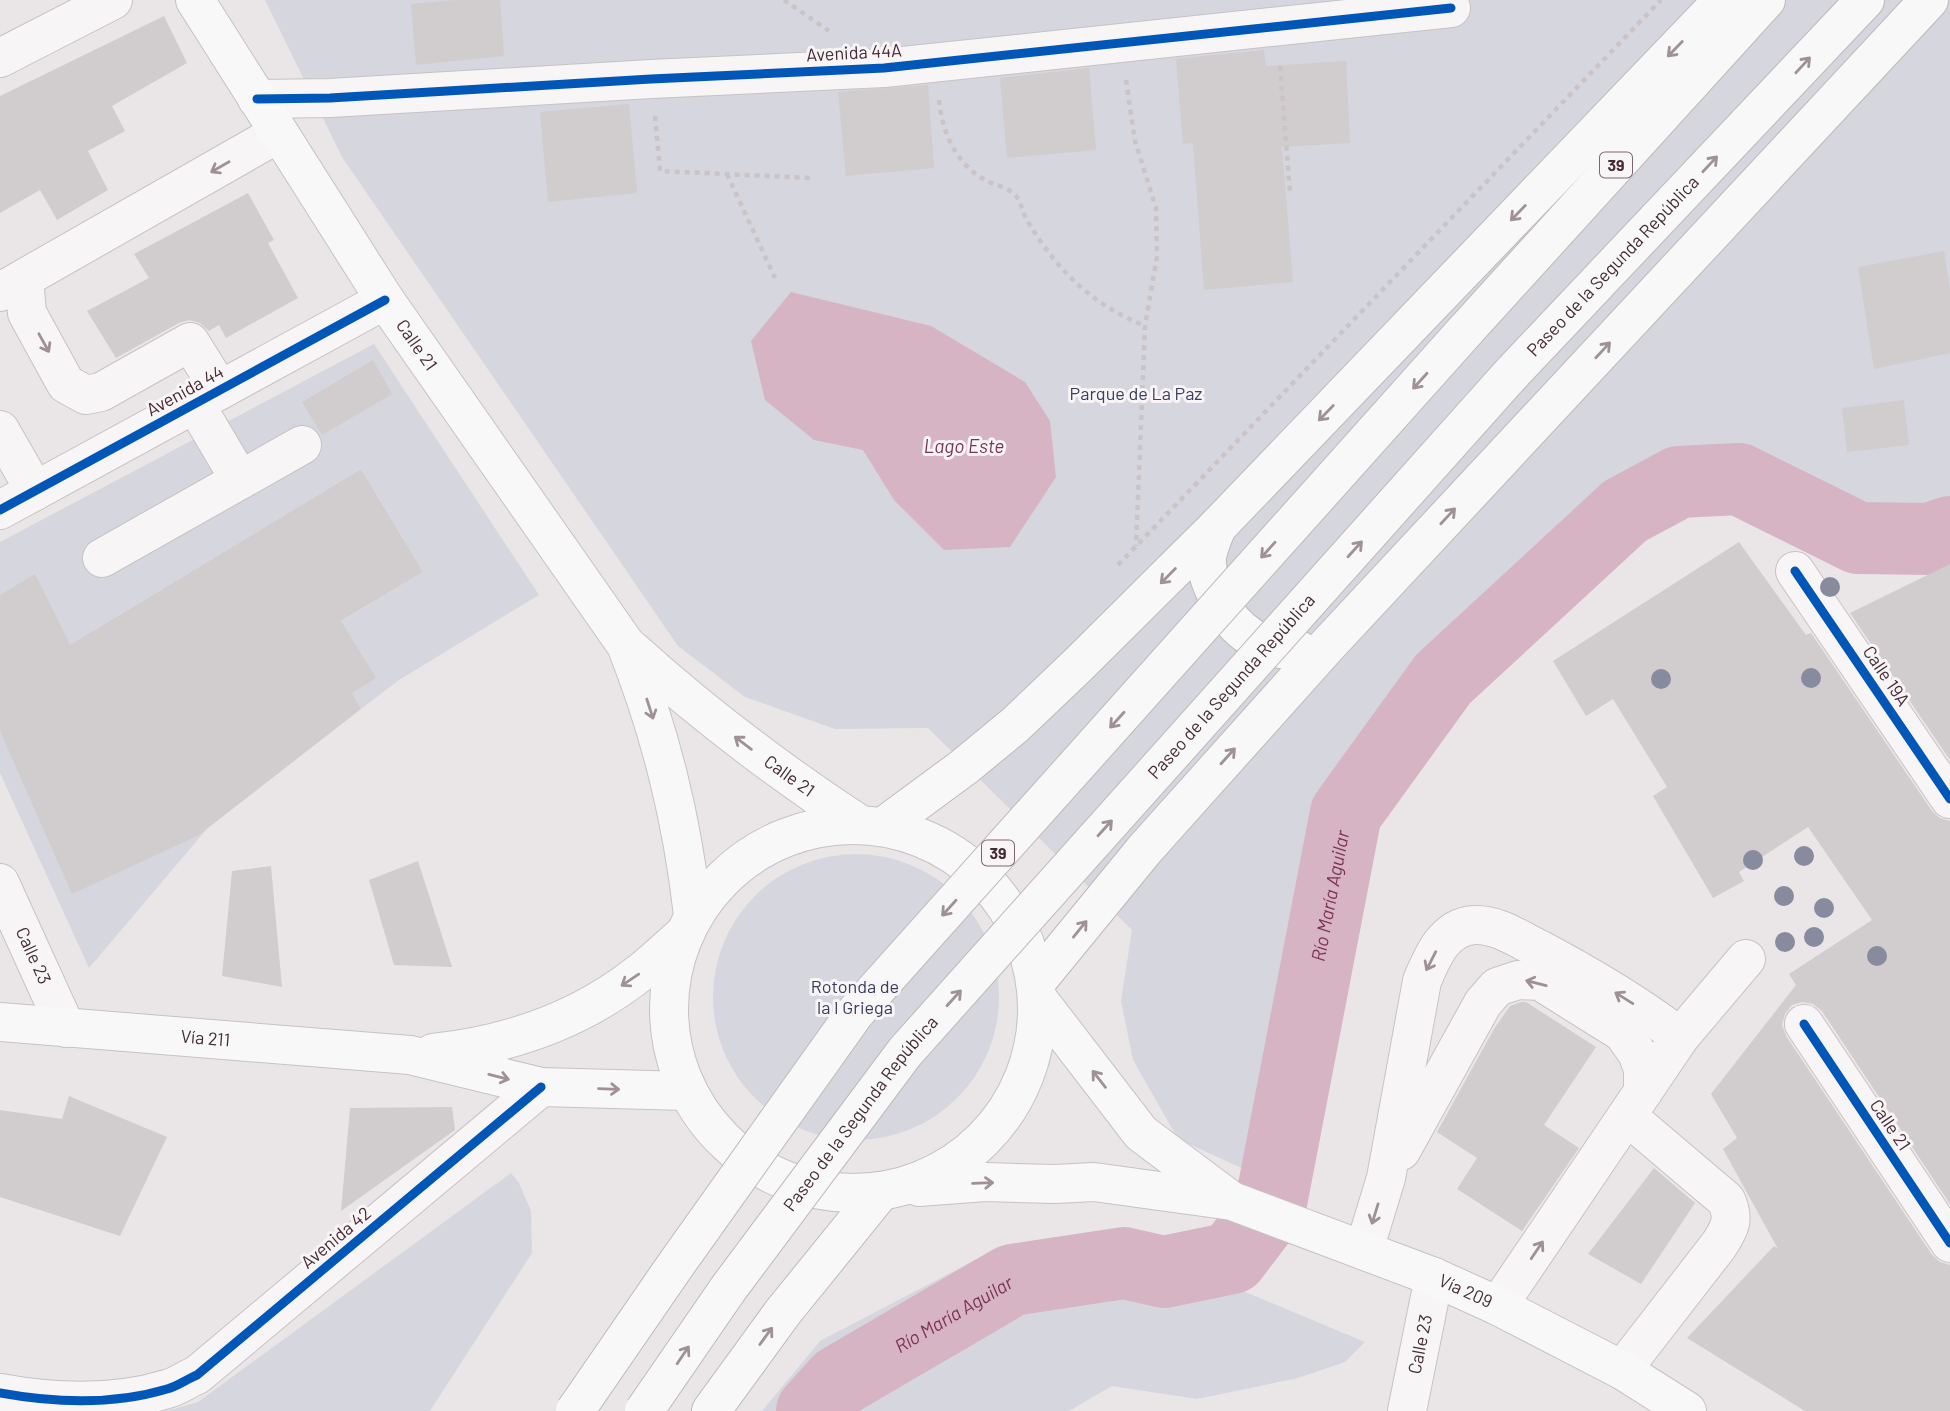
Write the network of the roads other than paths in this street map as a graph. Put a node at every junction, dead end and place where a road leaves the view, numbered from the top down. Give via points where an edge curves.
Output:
1 (113, 0) edge
2 (195, 0) edge
3 (1723, 0) edge
4 (1766, 0) edge
5 (1865, 0) edge
6 (1929, 0) edge
7 (1451, 8) dead end
8 (0, 58) edge
9 (257, 99) junction
10 (279, 133) junction
11 (12, 286) edge
12 (385, 300) junction
13 (208, 397) junction
14 (0, 430) edge
15 (302, 445) dead end
16 (240, 480) junction
17 (35, 491) junction
18 (0, 510) edge
19 (1217, 527) junction
20 (102, 558) dead end
21 (1795, 571) dead end
22 (626, 645) junction
23 (1325, 648) junction
24 (1950, 799) edge
25 (872, 825) junction
26 (0, 883) edge
27 (688, 926) junction
28 (1746, 959) dead end
29 (1037, 990) junction
30 (0, 1022) edge
31 (1804, 1024) dead end
32 (66, 1028) junction
33 (1681, 1037) junction
34 (410, 1055) junction
35 (541, 1087) junction
36 (686, 1091) junction
37 (1635, 1104) junction
38 (1386, 1178) junction
39 (885, 1190) junction
40 (1232, 1201) junction
41 (1950, 1243) edge
42 (1349, 1244) junction
43 (1434, 1277) junction
44 (1498, 1306) junction
45 (1622, 1370) junction
46 (0, 1393) edge
47 (102, 1405) edge
48 (575, 1411) edge
49 (645, 1411) edge
50 (711, 1411) edge
51 (1407, 1411) edge
52 (1687, 1411) edge

1 - 8 street
2 - 9 main road, Calle 21
3 -> 19 main road
4 -> 48 main road, 39, bridge via 855,1013
49 -> 5 main road, Paseo de la Segunda República, bridge via 728,1289 905,1052 1512,373
23 -> 6 main road
7 - 9 street, Avenida 44A via 884,68
9 - 10 main road, Calle 21
10 -> 11 street
10 - 12 main road, Calle 21
11 -> 13 street via 66,384 86,395 101,392 190,342
12 - 13 street, Avenida 44
12 - 22 main road, Calle 21
13 - 16 street
13 - 17 street, Avenida 44
14 - 17 street
15 - 16 street
16 - 20 street
17 - 18 street, Avenida 44
19 - 23 main road via 1207,567 1227,617 1263,644 1296,651
19 -> 25 main road via 1015,724 964,767
21 - 24 street, Calle 19A
25 -> 22 main road, Calle 21 via 810,792 714,722
22 -> 27 main road, Calle 21 via 670,777 687,859
29 -> 23 main road via 1144,849
25 - 27 main road via 820,827 747,857 718,883
25 - 29 main road via 939,845 986,879 1020,926
26 - 32 street, Calle 23
27 -> 34 main road, Vía 211 via 636,976 585,1009 529,1034 470,1049
27 - 36 main road via 668,988 670,1041
28 - 33 street
29 - 39 main road via 1035,1042 1021,1084 999,1122 969,1153 932,1175
40 -> 29 main road, Vía 209 via 1141,1133
30 - 32 main road, Vía 211
31 - 41 street, Calle 21
32 - 34 main road, Vía 211
33 - 37 street
33 -> 38 street via 1585,974 1496,928 1472,925 1450,934 1433,955 1422,981
34 -> 35 main road, Vía 211
35 -> 36 main road, Vía 211
35 - 47 street, Avenida 42 via 197,1375 169,1388
36 - 39 main road via 720,1139 754,1166 794,1184 837,1193
37 -> 38 street via 1643,1069 1623,1033 1540,981 1518,980 1497,987 1483,1003
44 -> 37 street
37 - 45 street via 1726,1200 1732,1212 1731,1225 1720,1245
38 -> 42 street
39 -> 40 main road, Vía 209 via 985,1182 1094,1182
50 -> 39 main road via 783,1312
40 - 42 main road, Vía 209
42 - 43 main road, Vía 209
43 - 44 main road, Vía 209
43 - 51 street, Calle 23
44 - 45 main road, Vía 209
45 - 52 main road, Vía 209
46 - 47 street, Avenida 42

